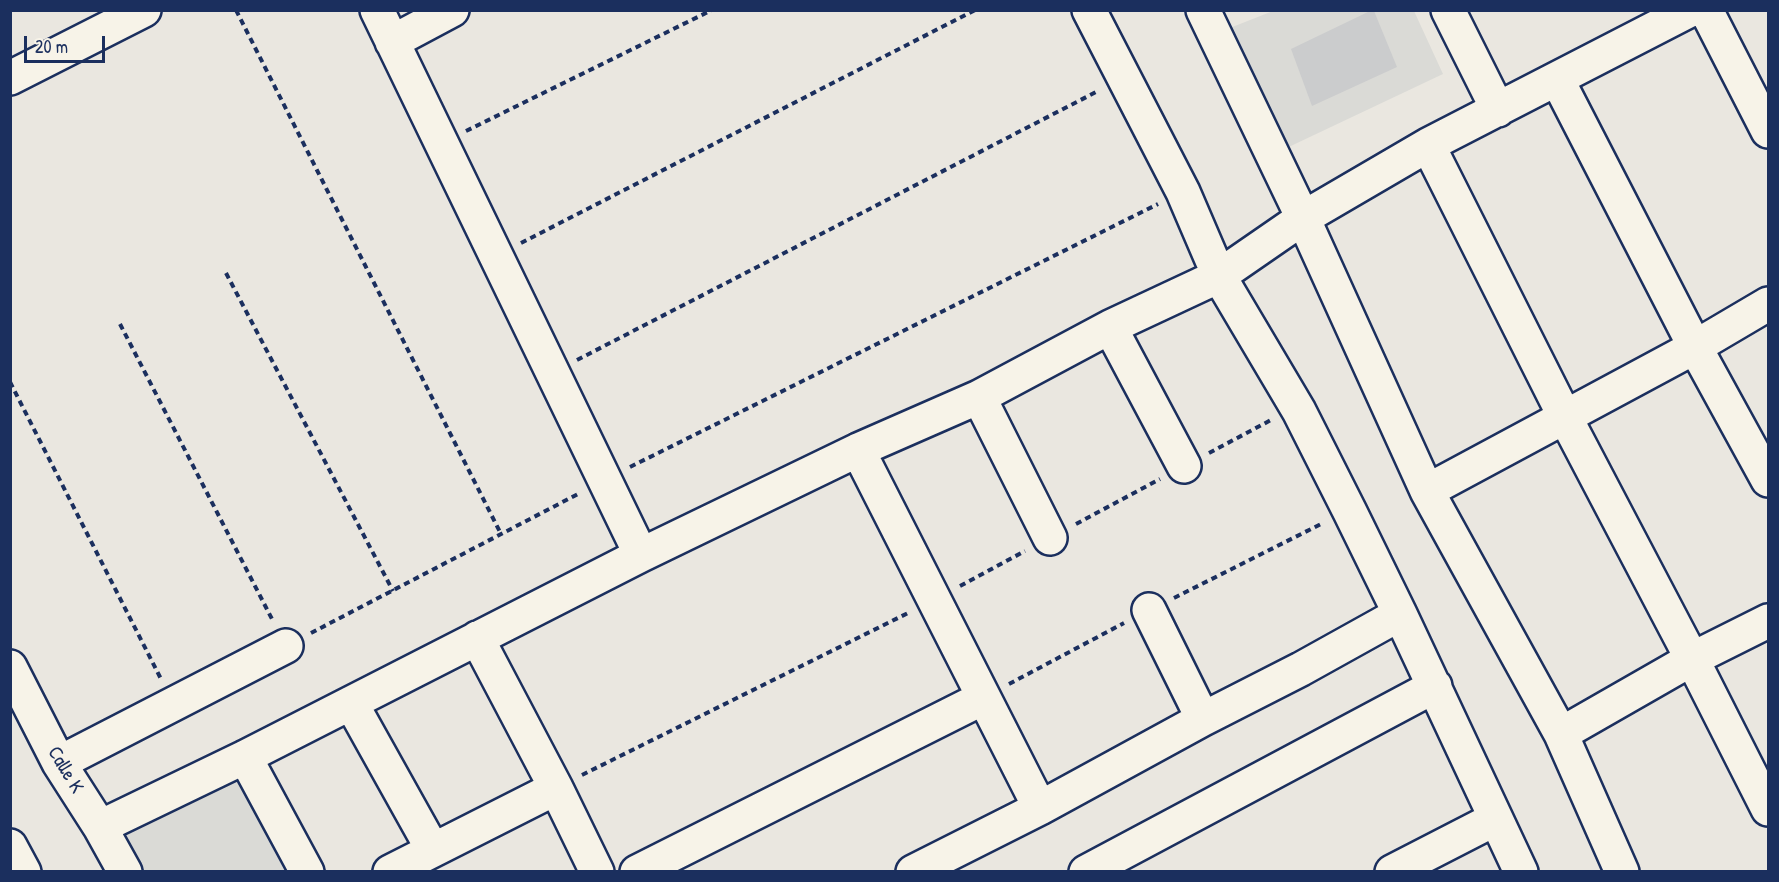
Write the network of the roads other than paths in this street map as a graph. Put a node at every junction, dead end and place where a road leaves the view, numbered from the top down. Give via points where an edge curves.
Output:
1 (144, 10) edge
2 (377, 10) edge
3 (452, 10) edge
4 (1089, 10) edge
5 (1203, 10) edge
6 (1448, 10) edge
7 (1706, 10) edge
8 (1669, 15) edge
9 (392, 42) junction
10 (10, 78) edge
11 (1557, 79) junction
12 (1498, 110) junction
13 (1768, 131) edge
14 (1428, 145) junction
15 (1303, 218) junction
16 (1219, 276) junction
17 (1768, 304) edge
18 (1110, 327) junction
19 (1695, 347) junction
20 (980, 397) junction
21 (1565, 417) junction
22 (858, 450) junction
23 (1184, 466) dead end
24 (1768, 480) edge
25 (1427, 490) junction
26 (1050, 538) dead end
27 (641, 555) junction
28 (1149, 610) dead end
29 (1400, 614) junction
30 (1768, 621) edge
31 (477, 638) junction
32 (286, 646) road end
33 (1692, 659) junction
34 (10, 667) edge
35 (1435, 686) junction
36 (983, 698) junction
37 (351, 703) junction
38 (1203, 718) junction
39 (1561, 734) junction
40 (245, 757) junction
41 (59, 763) junction
42 (556, 788) junction
43 (1040, 808) junction
44 (1768, 809) edge
45 (1495, 819) junction
46 (100, 827) junction
47 (10, 846) edge
48 (433, 850) junction
49 (24, 872) edge
50 (125, 872) edge
51 (307, 872) edge
52 (390, 872) edge
53 (597, 872) edge
54 (637, 872) edge
55 (913, 872) edge
56 (1086, 872) edge
57 (1392, 872) edge
58 (1521, 872) edge
59 (1622, 872) edge

1 - 10 street via 60,69
2 - 9 street
3 - 9 street
4 - 16 street via 1183,192
5 - 15 street
6 - 12 street
7 - 13 street
8 - 11 street
9 - 27 street
11 - 12 street
11 - 19 street
12 - 14 street
14 - 15 street
14 - 21 street
15 - 16 street
15 - 25 street
16 - 18 street
16 - 29 street via 1299,411
17 - 19 street
18 - 20 street
18 - 23 street
19 - 21 street
19 - 24 street
20 - 22 street
20 - 26 street
21 - 25 street
21 - 33 street
22 - 27 street
22 - 36 street
25 - 39 street
27 - 31 street
28 - 38 street
29 - 35 street
29 - 38 street
30 - 33 street
31 - 37 street
31 - 42 street
32 - 41 street
33 - 39 street
33 - 44 street
34 - 41 street, Calle K
35 - 45 street
35 - 56 street
36 - 43 street
36 - 54 street
37 - 40 street
37 - 48 street
38 - 43 street
39 - 59 street
40 - 46 street
40 - 51 street
41 - 46 street, Calle K
42 - 48 street
42 - 53 street
43 - 55 street
45 - 57 street
45 - 58 street
46 - 50 street, Calle K
47 - 49 street
48 - 52 street

